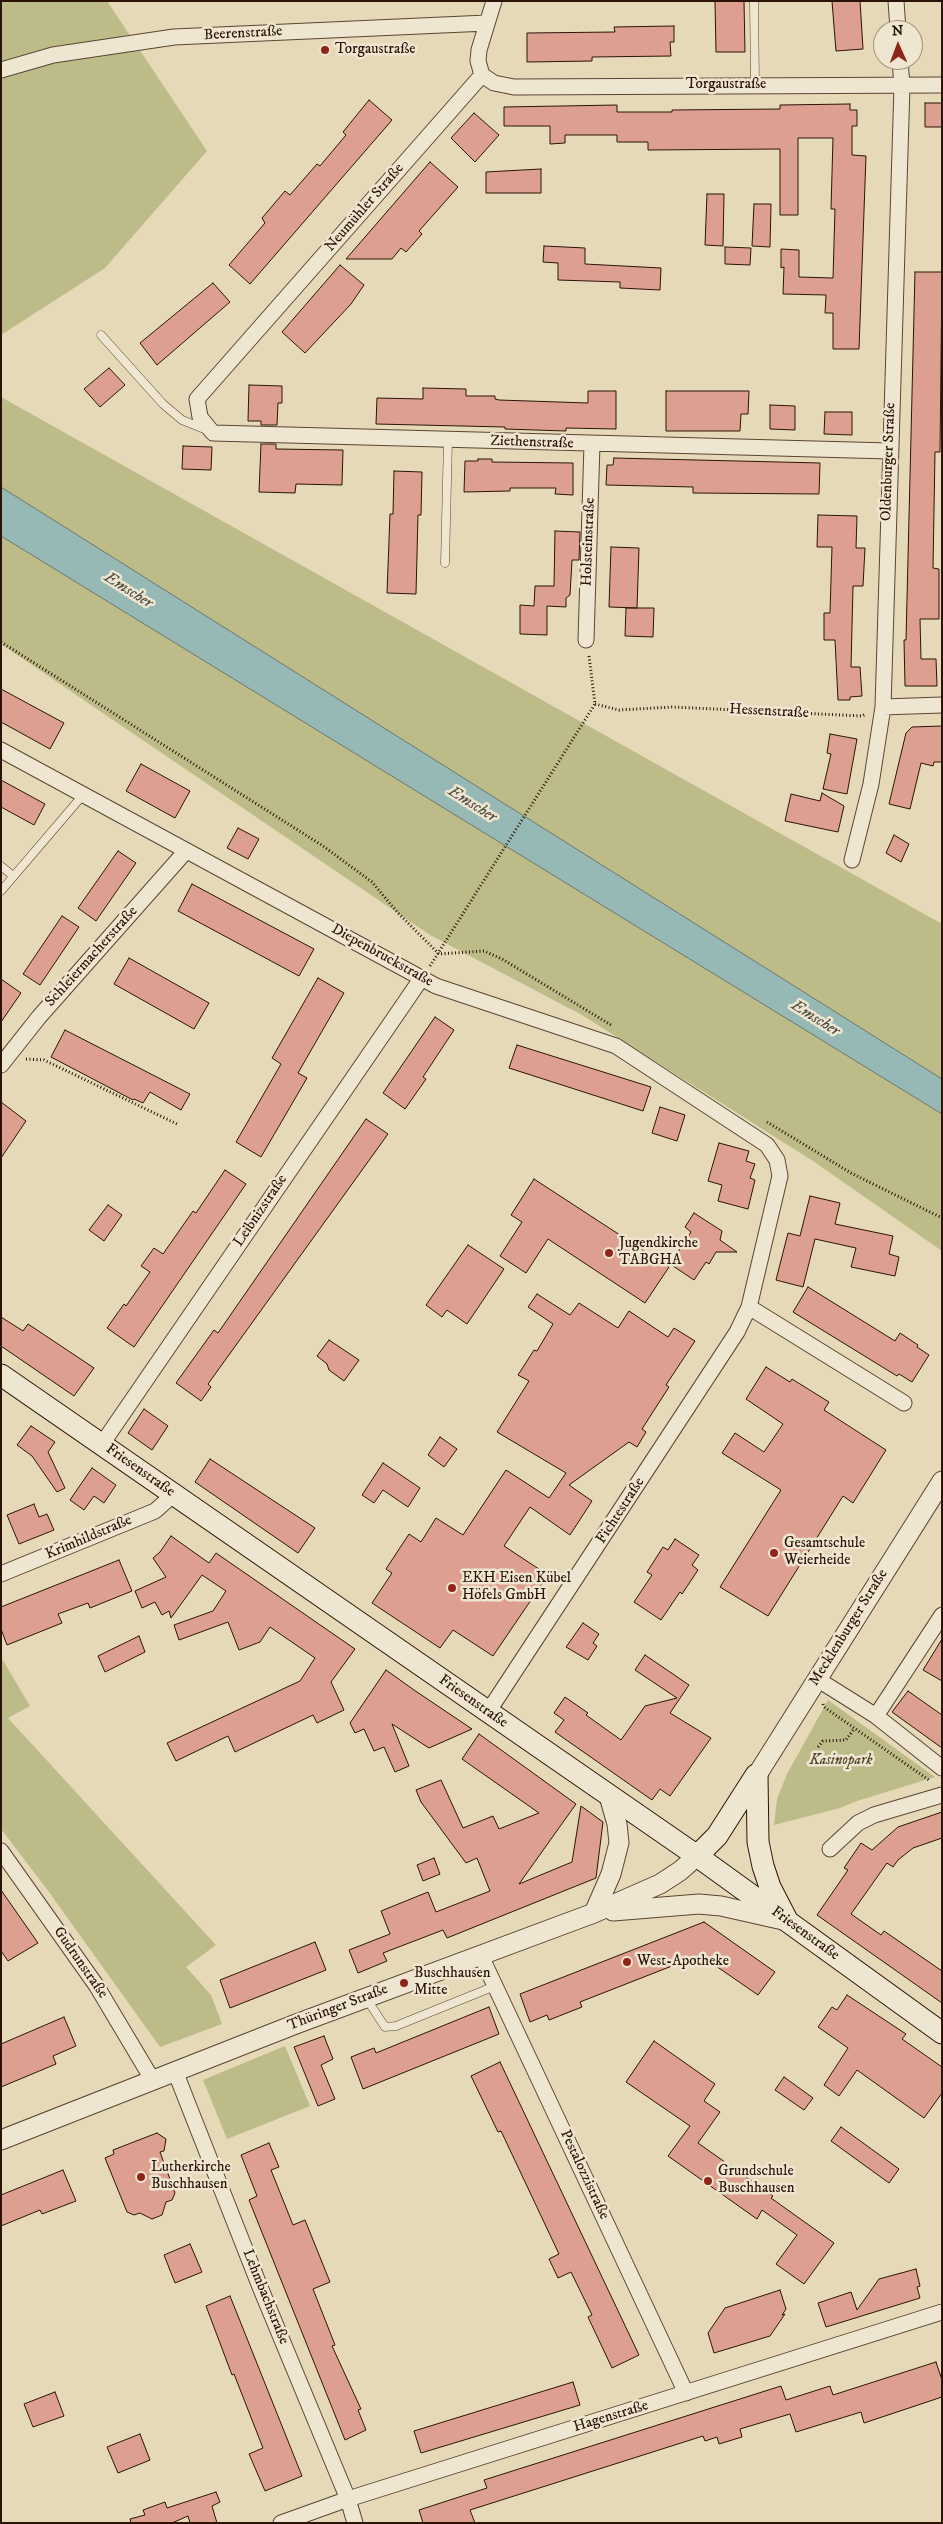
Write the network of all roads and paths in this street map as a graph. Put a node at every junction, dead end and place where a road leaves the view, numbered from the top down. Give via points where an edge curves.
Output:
1 (494, 1) edge
2 (754, 1) edge
3 (896, 1) edge
4 (897, 20) edge
5 (488, 23) junction
6 (1, 70) edge
7 (901, 70) edge
8 (482, 75) junction
9 (755, 85) junction
10 (942, 85) edge
11 (902, 86) junction
12 (101, 335) dead end
13 (213, 433) junction
14 (448, 440) junction
15 (592, 444) junction
16 (890, 451) junction
17 (445, 563) dead end
18 (586, 640) joint
19 (1, 642) edge
20 (595, 704) junction
21 (942, 705) edge
22 (883, 707) junction
23 (1, 750) edge
24 (83, 795) junction
25 (186, 851) junction
26 (852, 860) dead end
27 (1, 866) edge
28 (13, 876) junction
29 (1, 891) edge
30 (438, 954) junction
31 (422, 979) junction
32 (613, 1027) dead end
33 (4, 1062) edge
34 (761, 1119) dead end
35 (177, 1124) dead end
36 (767, 1145) joint
37 (942, 1218) edge
38 (749, 1307) junction
39 (1, 1375) edge
40 (904, 1403) dead end
41 (102, 1444) junction
42 (942, 1481) edge
43 (173, 1495) junction
44 (1, 1574) edge
45 (942, 1615) edge
46 (817, 1679) junction
47 (488, 1712) junction
48 (876, 1716) junction
49 (854, 1729) junction
50 (818, 1747) dead end
51 (942, 1768) edge
52 (756, 1774) junction
53 (934, 1781) dead end
54 (942, 1795) edge
55 (609, 1796) junction
56 (830, 1849) dead end
57 (1, 1850) edge
58 (697, 1856) junction
59 (594, 1913) junction
60 (787, 1921) junction
61 (481, 1956) junction
62 (495, 1986) junction
63 (366, 1998) junction
64 (942, 2032) edge
65 (175, 2071) junction
66 (152, 2079) junction
67 (1, 2140) edge
68 (942, 2312) edge
69 (686, 2393) junction
70 (348, 2499) junction
71 (281, 2523) edge
72 (355, 2523) edge

1 - 5 street
2 - 9 lane
3 - 4 street
5 - 6 street, Beerenstraße via 174,38 53,55
5 - 8 street via 479,50
7 - 11 street, Oldenburger Straße
8 - 9 street, Torgaustraße via 514,87
8 - 13 street, Neumühler Straße via 197,399 200,417
9 - 11 street, Torgaustraße
10 - 11 street, Torgaustraße
11 - 16 street, Oldenburger Straße
12 - 13 lane via 163,404 182,420
13 - 14 street, Ziethenstraße
14 - 15 street, Ziethenstraße
14 - 17 lane
15 - 16 street, Ziethenstraße
15 - 18 street, Holsteinstraße
16 - 22 street, Oldenburger Straße
18 - 20 path
19 - 30 path via 323,846 372,882
20 - 22 path, Hessenstraße via 619,710 672,707 862,716
20 - 30 path
21 - 22 street
22 - 26 street, Oldenburger Straße via 871,784
23 - 24 street, Diepenbruckstraße
24 - 25 street, Diepenbruckstraße
24 - 28 lane
25 - 31 street, Diepenbruckstraße
25 - 33 street, Schleiermacherstraße via 39,1017
27 - 28 lane
28 - 29 lane
30 - 32 path via 484,951
31 - 36 street, Diepenbruckstraße via 524,1017 616,1046
31 - 41 street, Leibnizstraße
33 - 35 path via 44,1060
34 - 37 path via 851,1173
36 - 38 street, Fichtestraße via 777,1160 780,1176
38 - 40 street
38 - 47 street, Fichtestraße via 723,1356
39 - 41 main road, Friesenstraße
41 - 43 main road, Friesenstraße
42 - 46 street, Mecklenburger Straße
43 - 44 street, Krimhildstraße via 155,1511
43 - 47 main road, Friesenstraße
45 - 48 street
46 - 48 street
46 - 49 path via 824,1707
46 - 52 street, Mecklenburger Straße
47 - 55 main road, Friesenstraße
48 - 51 street
49 - 50 path via 846,1740 823,1741
49 - 53 path via 926,1780
52 - 58 main road, Mecklenburger Straße via 717,1836
52 - 60 main road via 758,1842 763,1866
54 - 56 street via 874,1814 858,1823
55 - 58 main road, Friesenstraße
55 - 59 street via 619,1843 611,1874
57 - 66 street, Gudrunstraße via 96,1985
58 - 59 street, Thüringer Straße via 660,1884
58 - 60 main road, Friesenstraße
59 - 60 street via 699,1904
59 - 61 street, Thüringer Straße
60 - 64 main road, Friesenstraße
61 - 62 street, Pestalozzistraße
61 - 63 street, Thüringer Straße
62 - 63 lane via 396,2026 385,2027
62 - 69 street, Pestalozzistraße
63 - 65 street, Thüringer Straße
65 - 66 street, Thüringer Straße
65 - 70 street, Lehmbachstraße
66 - 67 street, Thüringer Straße
68 - 69 street, Hagenstraße
69 - 70 street, Hagenstraße
70 - 71 street, Hagenstraße
70 - 72 street, Lehmbachstraße

